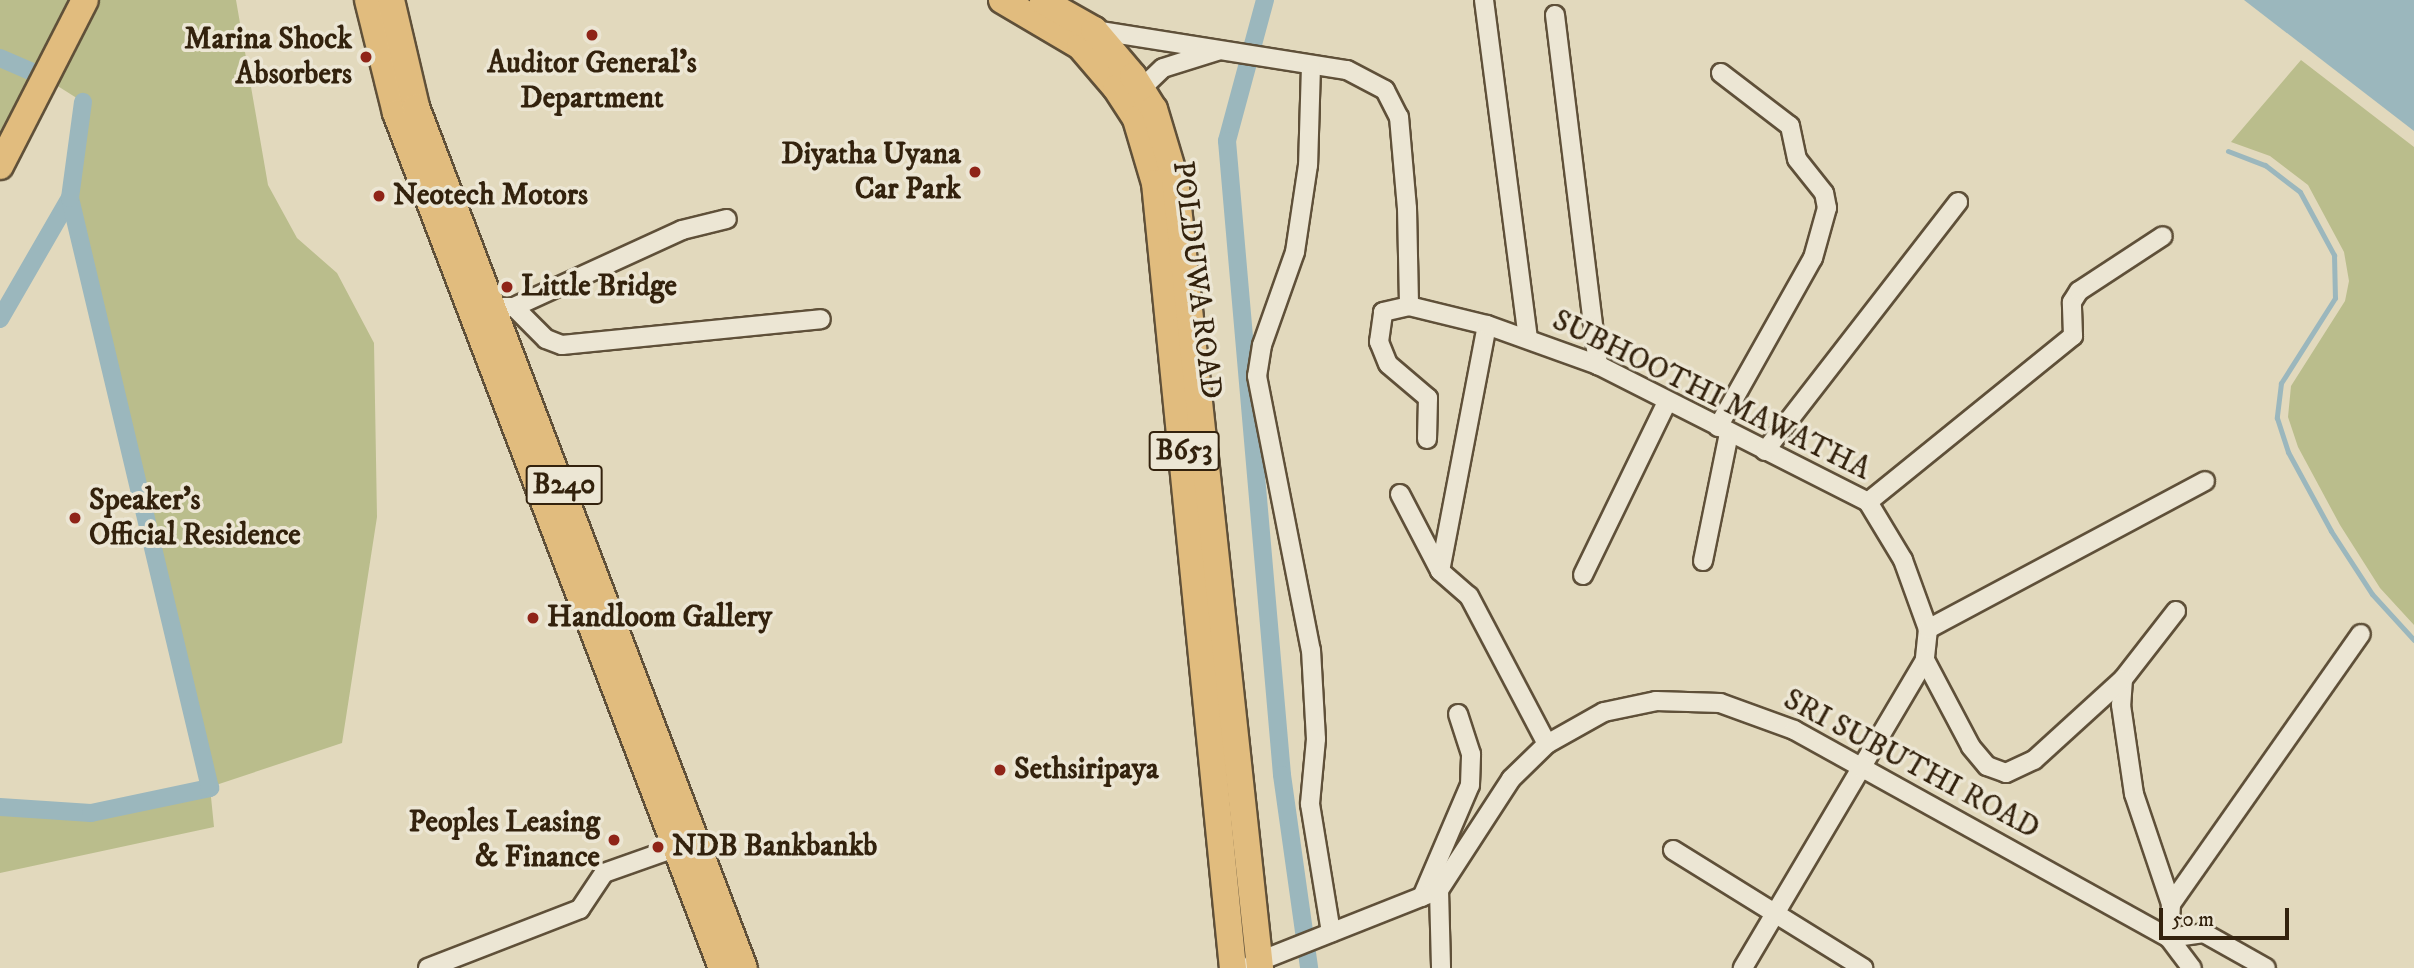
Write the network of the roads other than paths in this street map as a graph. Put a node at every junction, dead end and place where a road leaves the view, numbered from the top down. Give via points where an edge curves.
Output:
1 (86, 0) edge
2 (368, 0) edge
3 (391, 0) edge
4 (1002, 0) edge
5 (1042, 0) edge
6 (1484, 0) edge
7 (1555, 15) dead end
8 (1094, 30) junction
9 (1227, 49) junction
10 (1311, 66) junction
11 (1721, 73) dead end
12 (1141, 89) junction
13 (0, 166) edge
14 (1958, 202) dead end
15 (727, 219) dead end
16 (2163, 236) dead end
17 (1409, 306) junction
18 (505, 307) junction
19 (821, 319) dead end
20 (1487, 325) junction
21 (1528, 338) junction
22 (1598, 365) junction
23 (1667, 402) junction
24 (1723, 430) junction
25 (1427, 439) dead end
26 (1765, 451) junction
27 (2205, 481) dead end
28 (1400, 494) dead end
29 (1868, 502) junction
30 (1703, 561) dead end
31 (1440, 571) junction
32 (1583, 575) dead end
33 (2176, 611) dead end
34 (1928, 629) junction
35 (2361, 634) dead end
36 (1925, 660) junction
37 (2123, 679) junction
38 (1458, 714) dead end
39 (1547, 744) junction
40 (1861, 764) junction
41 (674, 848) junction
42 (1673, 850) dead end
43 (1439, 890) junction
44 (1422, 897) junction
45 (2171, 904) junction
46 (1773, 914) junction
47 (1326, 934) junction
48 (2169, 938) junction
49 (1254, 966) edge
50 (428, 968) edge
51 (722, 968) edge
52 (744, 968) edge
53 (1233, 968) edge
54 (1441, 968) edge
55 (1742, 968) edge
56 (1863, 968) edge
57 (2192, 968) edge
58 (2266, 968) edge

1 - 13 main road
2 - 41 main road, B240 via 396,113 603,647
3 - 18 main road, B240 via 416,107
4 - 53 main road, POLDUWA ROAD / B653 via 1080,46 1116,88 1136,119 1155,183
5 - 8 main road, POLDUWA ROAD / B653
6 - 21 street
7 - 22 street
8 - 9 street
8 - 12 main road, POLDUWA ROAD / B653
9 - 10 street
9 - 12 street via 1163,68
10 - 17 street via 1347,70 1385,90 1399,117
10 - 47 street via 1308,165 1295,252 1262,345 1257,376 1311,650 1316,739 1310,804
11 - 24 street via 1790,126 1797,159 1824,193 1827,208 1813,258
12 - 49 main road, POLDUWA ROAD / B653 via 1154,109 1175,179
14 - 26 street
15 - 18 street via 682,230
16 - 29 street via 2079,291 2072,302 2073,336
17 - 20 street, SUBHOOTHI MAWATHA
17 - 25 street via 1383,312 1379,342 1388,364 1428,398
18 - 19 street via 546,339 562,345
18 - 52 main road, B240
20 - 21 street, SUBHOOTHI MAWATHA
20 - 31 street
21 - 22 street, SUBHOOTHI MAWATHA
22 - 23 street, SUBHOOTHI MAWATHA
23 - 24 street, SUBHOOTHI MAWATHA
23 - 32 street
24 - 26 street, SUBHOOTHI MAWATHA
24 - 30 street
26 - 29 street, SUBHOOTHI MAWATHA
27 - 34 street
28 - 31 street
29 - 34 street, SUBHOOTHI MAWATHA via 1903,560
31 - 39 street via 1469,596
33 - 37 street
34 - 36 street, SUBHOOTHI MAWATHA
35 - 45 street
36 - 37 street via 1971,747 1987,765 2006,773 2034,760
36 - 40 street, SUBHOOTHI MAWATHA
37 - 45 street via 2121,705 2134,794
38 - 44 street via 1471,754 1470,785
39 - 40 street, SRI SUBUTHI ROAD via 1604,712 1656,701 1720,703 1794,730
39 - 43 street, SRI SUBUTHI ROAD via 1511,779
40 - 46 street, SUBHOOTHI MAWATHA
40 - 48 street, SRI SUBUTHI ROAD
41 - 50 street via 604,873 580,909
41 - 51 main road, B240
42 - 46 street
43 - 44 street
43 - 54 street
44 - 47 street
45 - 48 street
46 - 55 street, SUBHOOTHI MAWATHA
46 - 56 street
47 - 49 street
48 - 57 street, SRI SUBUTHI ROAD
48 - 58 street via 2204,933

